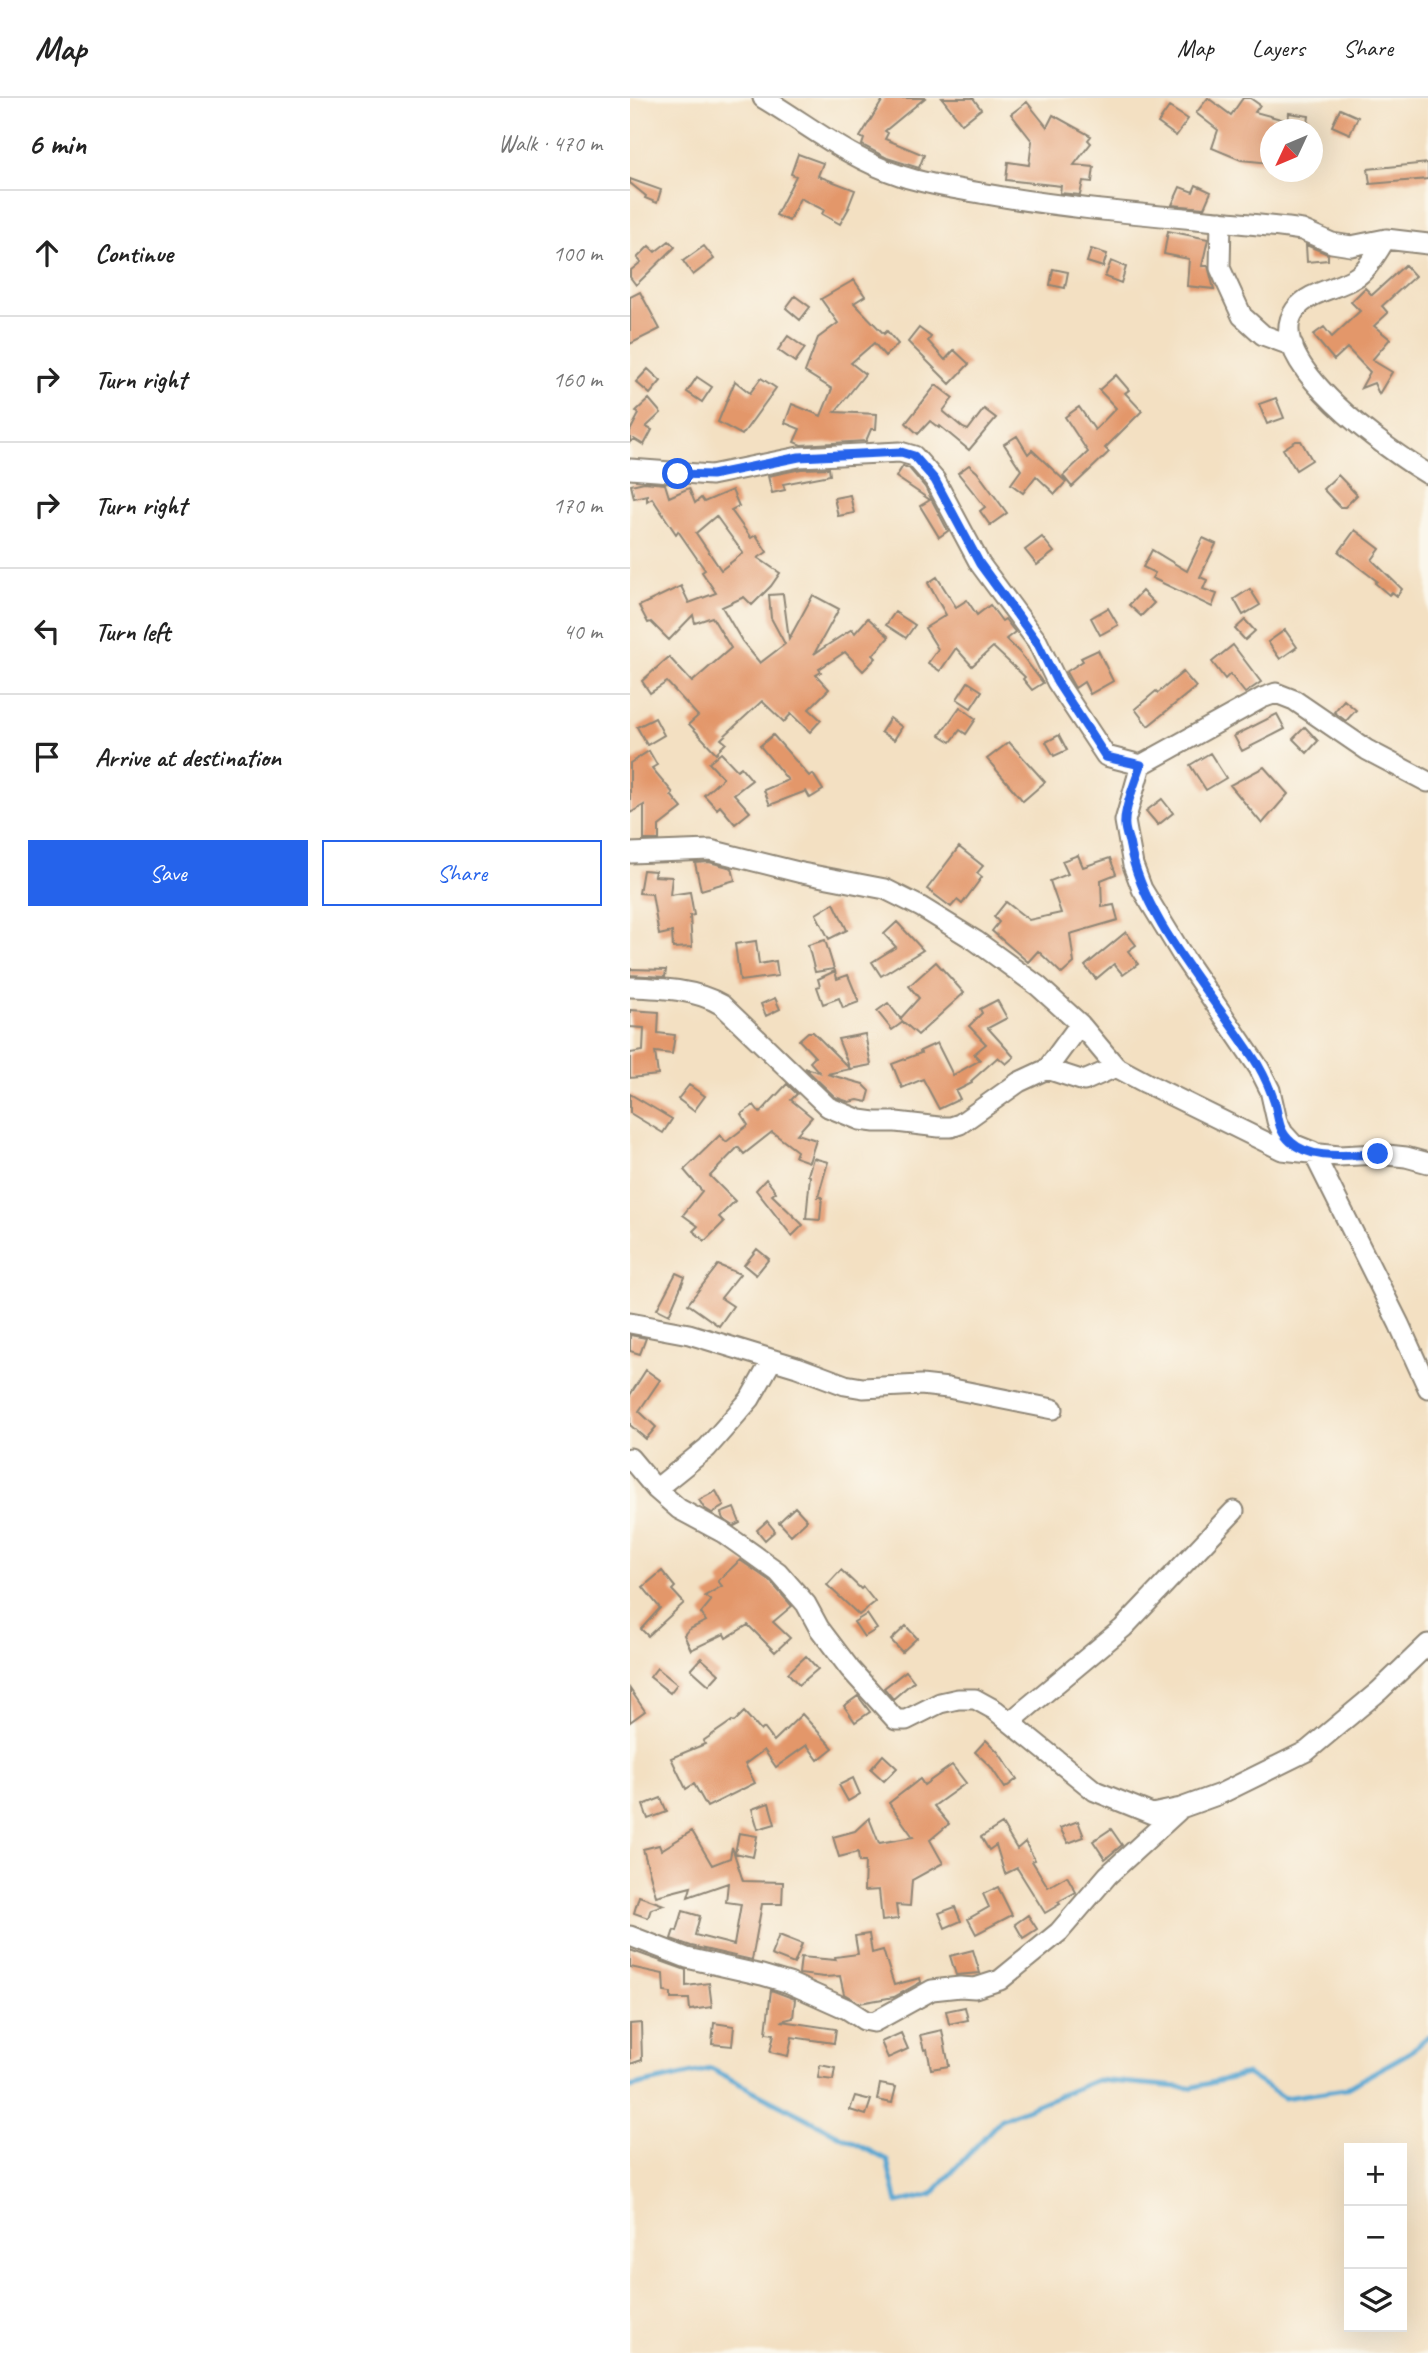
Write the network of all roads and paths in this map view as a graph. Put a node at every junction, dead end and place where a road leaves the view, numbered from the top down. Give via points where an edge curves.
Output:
1 (763, 98) edge
2 (1221, 221) junction
3 (1386, 239) junction
4 (1428, 244) edge
5 (1293, 346) junction
6 (630, 469) edge
7 (1428, 474) edge
8 (1141, 765) junction
9 (1428, 782) edge
10 (630, 853) edge
11 (630, 987) edge
12 (1080, 1024) junction
13 (1116, 1067) junction
14 (1047, 1069) junction
15 (1313, 1152) junction
16 (1428, 1163) edge
17 (630, 1323) edge
18 (772, 1360) junction
19 (1428, 1388) edge
20 (1053, 1409) dead end
21 (630, 1458) edge
22 (656, 1489) junction
23 (1234, 1511) dead end
24 (1428, 1644) edge
25 (1010, 1722) junction
26 (1181, 1808) junction
27 (630, 1936) edge

1 - 2 street via 850,155 903,177 1076,208
2 - 3 street via 1302,230 1351,246
2 - 5 street via 1220,268 1242,316 1263,335
3 - 4 street
3 - 5 street via 1359,276 1296,309 1289,330
5 - 7 street via 1337,407
6 - 8 street via 712,475 799,457 901,452 914,456 935,480 980,564 1037,642 1106,757
8 - 9 street via 1276,693
8 - 15 street via 1125,821 1142,889 1259,1068 1283,1133 1293,1144
10 - 12 street via 710,850 885,889 976,941 1038,986
11 - 14 street via 674,991 722,1005 819,1100 860,1120 951,1127
12 - 13 street
12 - 14 street
13 - 14 street via 1084,1081
13 - 15 street via 1282,1150
15 - 16 street via 1378,1154
15 - 19 street
17 - 18 street
18 - 20 street via 845,1385 948,1388
18 - 22 street via 750,1399 707,1448
21 - 22 street
22 - 25 street via 679,1509 722,1532 778,1572 850,1669 896,1720 906,1720 940,1703 975,1699
23 - 25 street via 1123,1628
24 - 26 street via 1307,1751
25 - 26 street via 1095,1791 1114,1801 1152,1814
26 - 27 street via 1108,1875 1059,1932 1000,1980 975,1988 932,1990 874,2022 789,1983 687,1958

